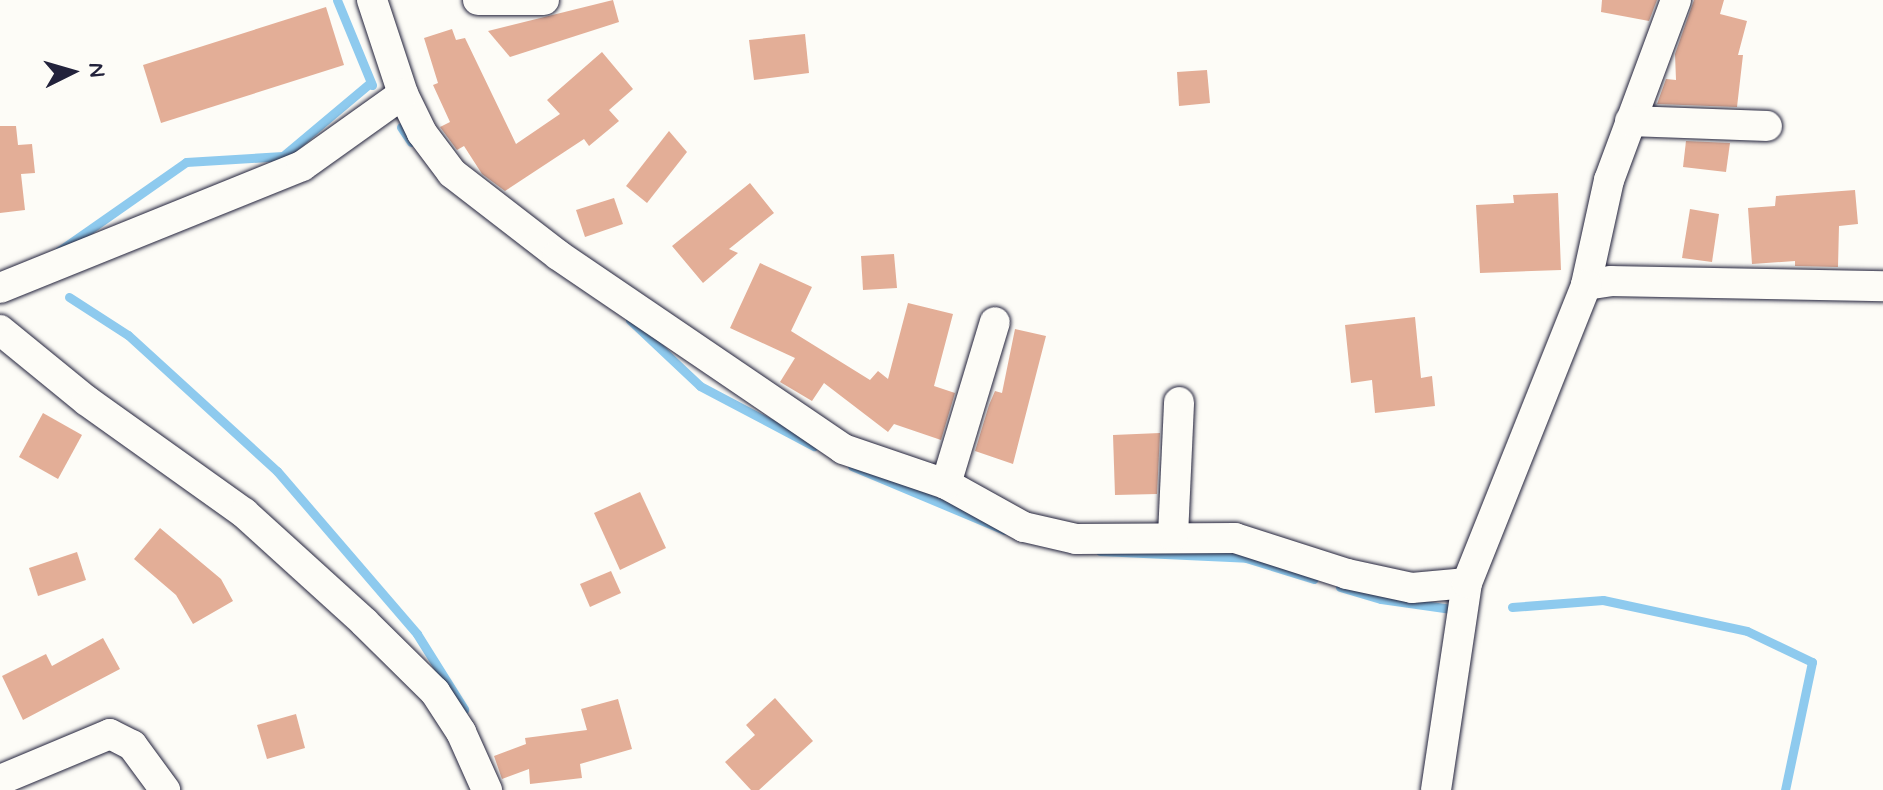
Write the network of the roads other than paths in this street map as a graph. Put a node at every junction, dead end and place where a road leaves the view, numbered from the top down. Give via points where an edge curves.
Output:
1 (372, 0) edge
2 (478, 0) edge
3 (544, 0) edge
4 (1676, 0) edge
5 (403, 94) junction
6 (1630, 121) junction
7 (1767, 126) dead end
8 (1586, 285) junction
9 (1883, 286) edge
10 (0, 288) edge
11 (995, 322) dead end
12 (0, 330) edge
13 (1179, 402) dead end
14 (946, 484) junction
15 (1173, 536) junction
16 (1467, 583) junction
17 (0, 780) edge
18 (165, 790) edge
19 (487, 790) edge
20 (1436, 790) edge

1 - 5 street
2 - 3 street
4 - 6 street
5 - 10 street via 302,166
5 - 14 street via 422,133 452,173 558,255 843,449
6 - 7 street
6 - 8 street via 1609,180
8 - 9 street via 1611,281
8 - 16 street
11 - 14 street
12 - 19 street via 87,401 244,513 364,622 435,692 461,732
13 - 15 street
14 - 15 street via 1024,527 1076,539
15 - 16 street via 1235,538 1347,574 1412,588
16 - 20 street
17 - 18 street via 110,734 132,745

